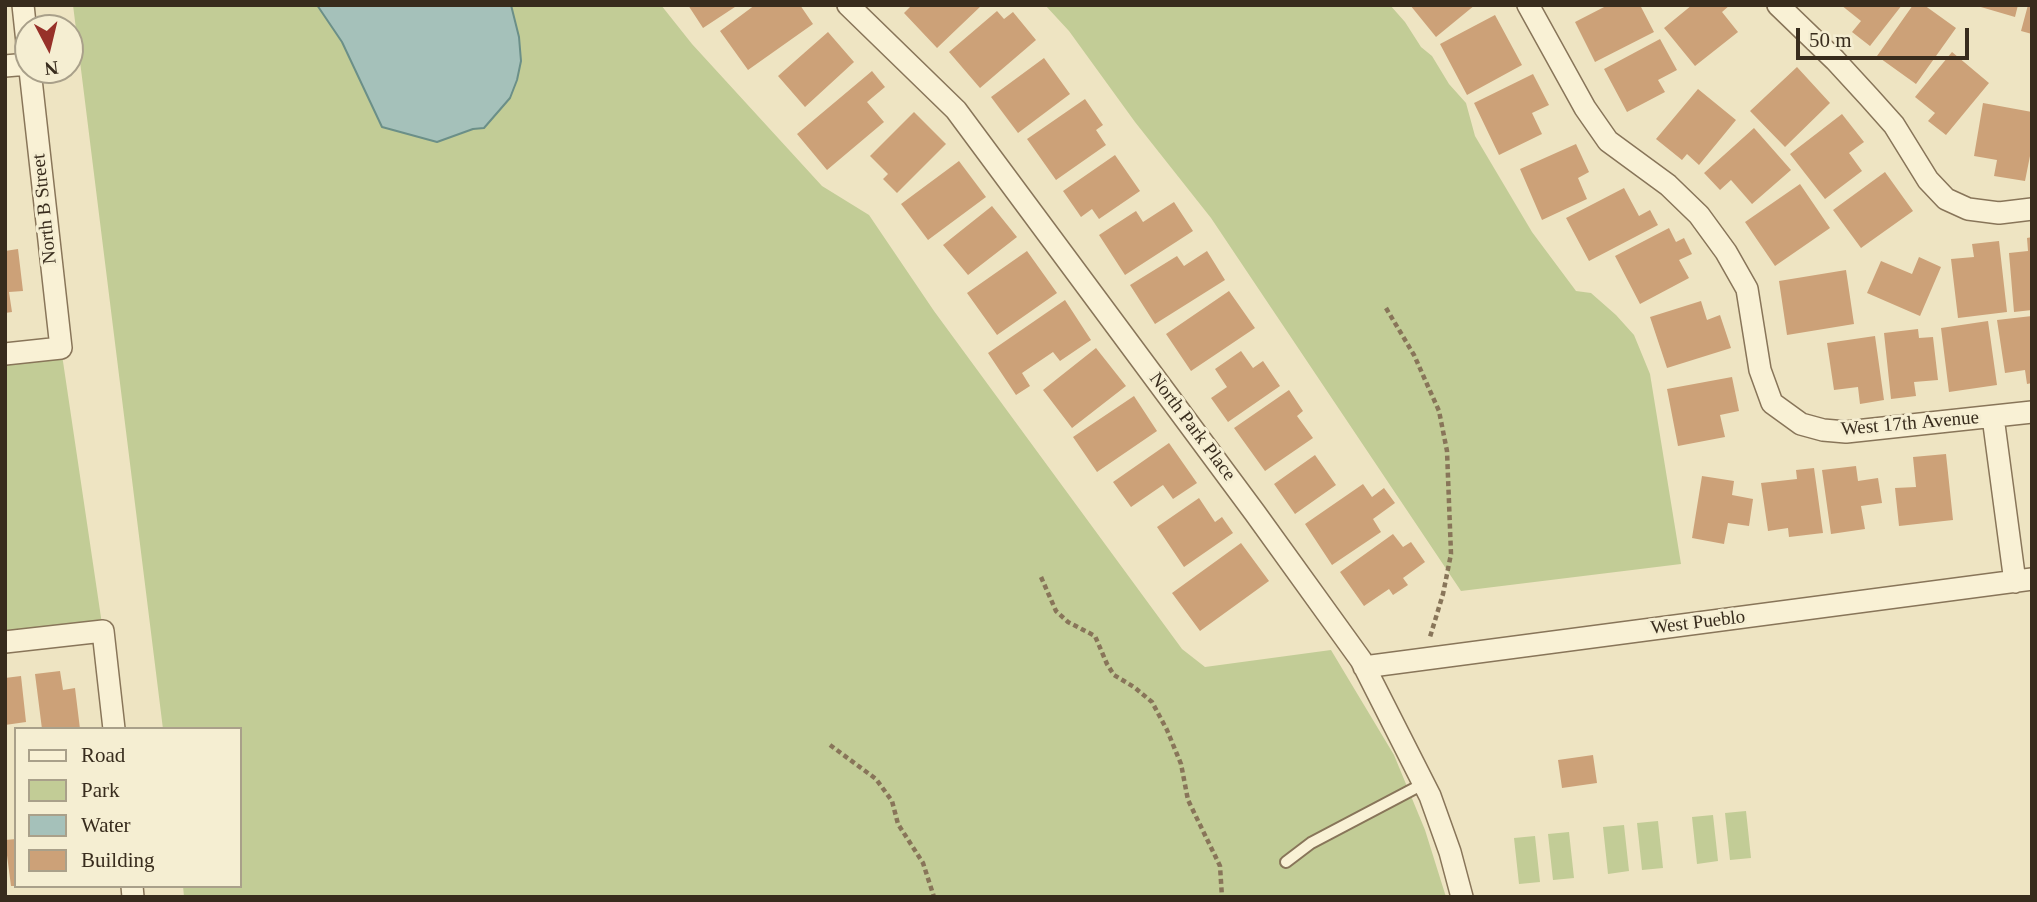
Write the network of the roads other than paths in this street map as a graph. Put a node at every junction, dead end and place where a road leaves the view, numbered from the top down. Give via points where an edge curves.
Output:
1 (848, 5) edge
2 (1528, 5) edge
3 (1778, 5) edge
4 (32, 84) edge
5 (2032, 209) edge
6 (5, 354) edge
7 (2032, 412) edge
8 (1993, 417) junction
9 (2023, 581) edge
10 (5, 642) edge
11 (1364, 667) junction
12 (114, 727) edge
13 (1423, 784) junction
14 (1286, 862) dead end
15 (1462, 897) edge

1 - 11 street, North Park Place via 956,110
2 - 8 street, West 17th Avenue via 1608,141 1699,215 1726,252 1747,289 1760,370 1772,403 1801,424 1846,432
3 - 5 street via 1870,97 1946,199 1968,209 1999,213
4 - 6 street, North B Street via 61,348
7 - 8 street, West 17th Avenue
8 - 9 street
9 - 11 street, West Pueblo
10 - 12 street via 103,631
11 - 13 street, North Park Place
13 - 14 lane via 1311,843
13 - 15 street, North Park Place

